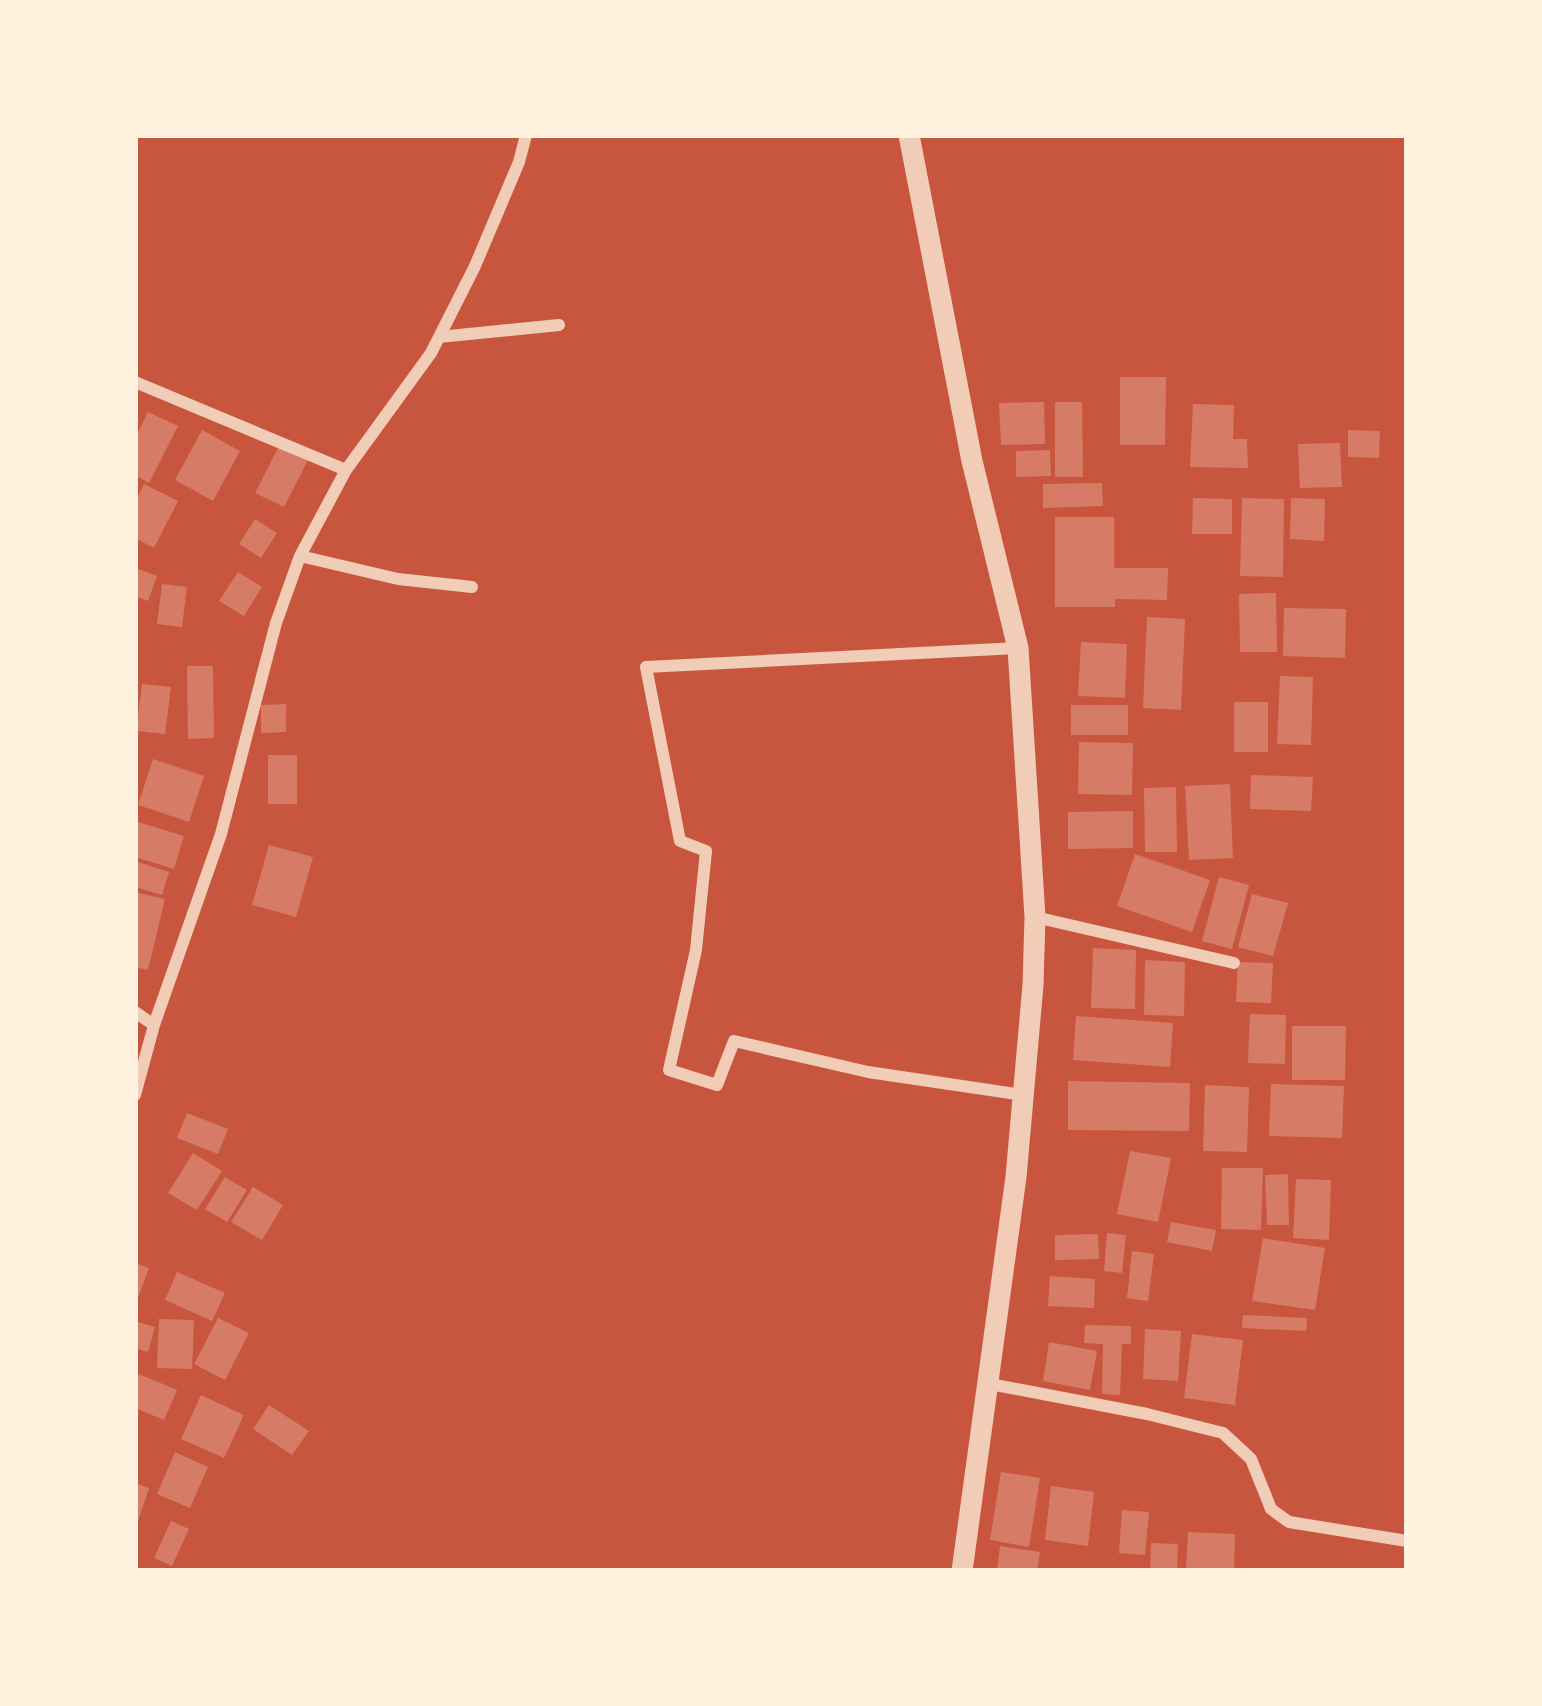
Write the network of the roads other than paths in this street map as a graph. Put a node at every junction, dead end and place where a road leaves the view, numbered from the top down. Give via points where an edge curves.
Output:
1 (526, 135) edge
2 (909, 135) edge
3 (560, 325) dead end
4 (439, 337) junction
5 (135, 382) edge
6 (346, 470) junction
7 (300, 556) junction
8 (472, 587) dead end
9 (1018, 648) junction
10 (1035, 916) junction
11 (1234, 963) dead end
12 (135, 1012) edge
13 (154, 1024) junction
14 (135, 1095) edge
15 (1023, 1095) junction
16 (990, 1384) junction
17 (1407, 1540) edge
18 (962, 1571) edge

1 - 4 street
2 - 9 street via 972,461
3 - 4 street
4 - 6 street
5 - 6 street
6 - 7 street
7 - 8 street
7 - 13 street via 221,834
9 - 10 street
9 - 15 street via 646,667 680,841 706,851 696,950 668,1070 717,1085 734,1041
10 - 11 street
10 - 15 street
12 - 13 street
13 - 14 street
15 - 16 street
16 - 17 street via 1223,1433 1251,1459 1270,1509 1289,1522
16 - 18 street

